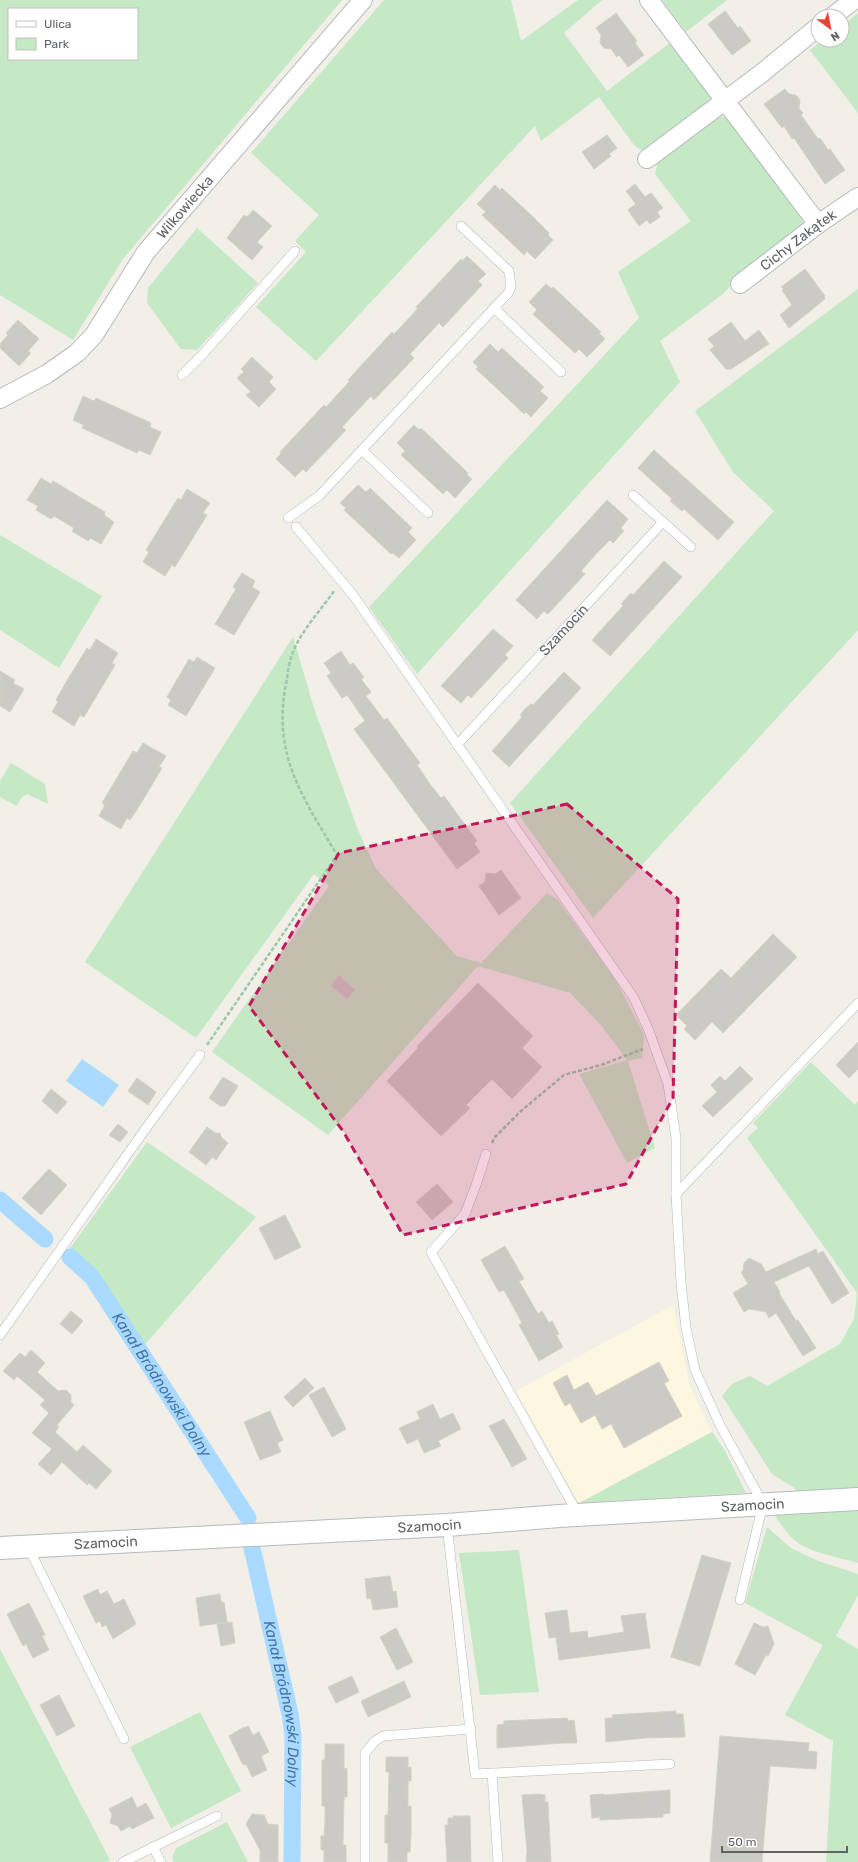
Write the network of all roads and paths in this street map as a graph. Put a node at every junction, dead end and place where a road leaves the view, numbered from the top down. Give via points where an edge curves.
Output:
1 (363, 0) edge
2 (649, 0) edge
3 (854, 0) edge
4 (844, 8) edge
5 (810, 33) edge
6 (725, 101) junction
7 (647, 159) dead end
8 (858, 197) edge
9 (818, 224) junction
10 (461, 226) dead end
11 (295, 251) dead end
12 (740, 284) dead end
13 (494, 308) junction
14 (561, 372) dead end
15 (182, 375) dead end
16 (0, 399) edge
17 (362, 450) junction
18 (633, 495) dead end
19 (428, 513) dead end
20 (288, 518) dead end
21 (664, 522) junction
22 (296, 527) dead end
23 (690, 547) dead end
24 (341, 580) junction
25 (461, 741) junction
26 (858, 1003) edge
27 (654, 1043) junction
28 (200, 1055) joint
29 (486, 1154) joint
30 (676, 1194) junction
31 (0, 1335) edge
32 (858, 1499) edge
33 (763, 1504) junction
34 (579, 1516) junction
35 (447, 1525) junction
36 (28, 1546) junction
37 (0, 1548) edge
38 (740, 1600) dead end
39 (471, 1730) junction
40 (124, 1739) dead end
41 (670, 1764) dead end
42 (492, 1773) junction
43 (218, 1816) dead end
44 (153, 1846) junction
45 (123, 1862) edge
46 (162, 1862) edge
47 (365, 1862) edge
48 (498, 1862) edge

1 - 16 street, Wilkowiecka via 146,252 94,335 78,353 47,374
2 - 6 street
3 - 4 street
5 - 6 street
6 - 7 street
6 - 9 street
8 - 9 street, Cichy Zakątek
9 - 12 street, Cichy Zakątek
10 - 13 lane via 509,271 511,287
11 - 15 lane
13 - 14 lane
13 - 17 lane
17 - 19 lane
17 - 20 lane via 319,496
18 - 21 lane
21 - 23 lane
21 - 25 lane, Szamocin
22 - 24 lane
24 - 25 lane
24 - 28 path via 292,654 283,696 282,728 287,757 303,798 337,855
25 - 27 lane via 555,887 634,998
26 - 30 lane
27 - 29 path via 601,1065 564,1075 495,1137
27 - 30 lane via 668,1084 676,1138
28 - 31 lane
29 - 34 lane via 465,1214 431,1252
30 - 33 lane via 681,1283 686,1328 695,1370 719,1423
32 - 33 street, Szamocin
33 - 34 street, Szamocin
33 - 38 lane
34 - 35 street, Szamocin
35 - 36 street, Szamocin
35 - 39 lane
36 - 37 street, Szamocin
36 - 40 lane
39 - 42 lane via 475,1774
39 - 47 lane via 383,1736 368,1748
41 - 42 lane
42 - 48 lane
43 - 44 lane
44 - 45 lane
44 - 46 lane

